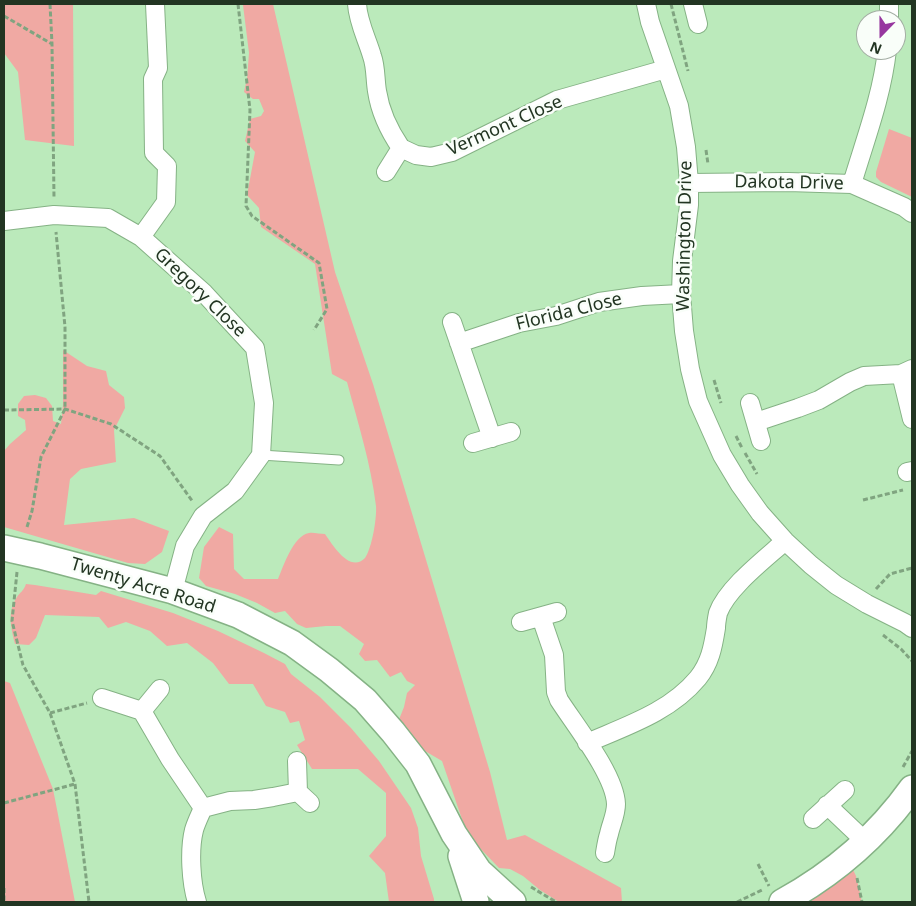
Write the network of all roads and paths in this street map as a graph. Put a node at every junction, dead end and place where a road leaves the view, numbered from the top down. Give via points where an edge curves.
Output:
1 (50, 4) edge
2 (155, 4) edge
3 (238, 4) edge
4 (357, 4) edge
5 (646, 4) edge
6 (693, 4) edge
7 (4, 16) edge
8 (698, 24) dead end
9 (52, 44) junction
10 (886, 60) edge
11 (666, 69) junction
12 (401, 148) junction
13 (386, 172) dead end
14 (689, 183) junction
15 (852, 184) junction
16 (912, 213) edge
17 (54, 215) junction
18 (4, 221) edge
19 (141, 236) junction
20 (681, 294) junction
21 (452, 322) dead end
22 (314, 330) dead end
23 (460, 343) junction
24 (906, 372) edge
25 (750, 403) dead end
26 (65, 409) junction
27 (4, 410) edge
28 (912, 419) edge
29 (756, 422) junction
30 (511, 432) dead end
31 (492, 438) junction
32 (761, 441) dead end
33 (473, 444) dead end
34 (261, 455) junction
35 (339, 460) dead end
36 (904, 490) dead end
37 (863, 500) dead end
38 (203, 516) junction
39 (27, 527) dead end
40 (785, 541) junction
41 (11, 557) edge
42 (912, 568) edge
43 (173, 590) junction
44 (876, 590) dead end
45 (522, 622) dead end
46 (910, 624) edge
47 (879, 633) dead end
48 (912, 661) edge
49 (160, 689) dead end
50 (102, 698) joint
51 (142, 711) junction
52 (50, 713) junction
53 (587, 743) junction
54 (297, 761) dead end
55 (75, 784) junction
56 (912, 788) edge
57 (845, 790) dead end
58 (4, 803) edge
59 (828, 805) junction
60 (203, 808) junction
61 (813, 819) dead end
62 (454, 834) junction
63 (866, 842) junction
64 (605, 853) dead end
65 (758, 864) dead end
66 (856, 876) dead end
67 (4, 888) edge
68 (519, 892) edge
69 (788, 896) edge
70 (4, 902) edge
71 (89, 902) edge
72 (197, 902) edge
73 (476, 902) edge
74 (556, 902) edge
75 (862, 902) edge

1 - 9 path
2 - 19 street, Gregory Close via 158,68 153,79 154,153 167,166 166,202
3 - 22 path via 250,110 246,206 252,216 319,263 327,309
4 - 12 street via 373,58 380,107
5 - 11 street, Washington Drive
6 - 8 street
7 - 9 path
9 - 17 path
10 - 15 street
11 - 12 street, Vermont Close via 558,100 452,152 431,157
11 - 14 street, Washington Drive via 679,106
12 - 13 street
14 - 15 street, Dakota Drive
14 - 20 street, Washington Drive
15 - 16 street, Dakota Drive
17 - 18 street, Gregory Close
17 - 19 street, Gregory Close via 108,218
17 - 26 path via 64,327
19 - 34 street, Gregory Close via 204,293 255,348 264,403
20 - 23 street, Florida Close via 599,302
20 - 40 street, Washington Drive via 690,370 698,401 722,455 740,485
21 - 23 street
23 - 31 street
24 - 28 street
24 - 29 street via 864,376 819,400
25 - 29 street
26 - 27 path
26 - 38 path via 111,424 160,456
26 - 39 path via 41,457
29 - 32 street
30 - 31 street
31 - 33 street
34 - 35 lane
34 - 38 street via 235,490
36 - 37 path
38 - 43 street via 185,546
40 - 46 street, Washington Drive via 836,585
40 - 53 street via 731,590 718,614 708,664 686,690 659,711
41 - 43 street, Twenty Acre Road via 40,556
41 - 52 path via 12,621 23,665
42 - 44 path via 890,574
43 - 62 street, Twenty Acre Road via 238,615 292,644 365,700 418,764
45 - 53 street via 549,615 556,692
47 - 48 path
49 - 51 street
50 - 51 street
50 - 52 path
51 - 60 street
52 - 55 path
53 - 64 street via 602,764 616,805
54 - 60 street via 304,798 230,801
55 - 58 path
55 - 71 path
56 - 63 street
57 - 59 street
59 - 61 street
59 - 63 street
60 - 72 street via 194,831 192,855 192,881
62 - 68 street, Twenty Acre Road via 480,871
62 - 73 street, Twenty Acre Road
63 - 69 street via 829,873
65 - 69 path
66 - 75 path
67 - 70 path
68 - 74 path

